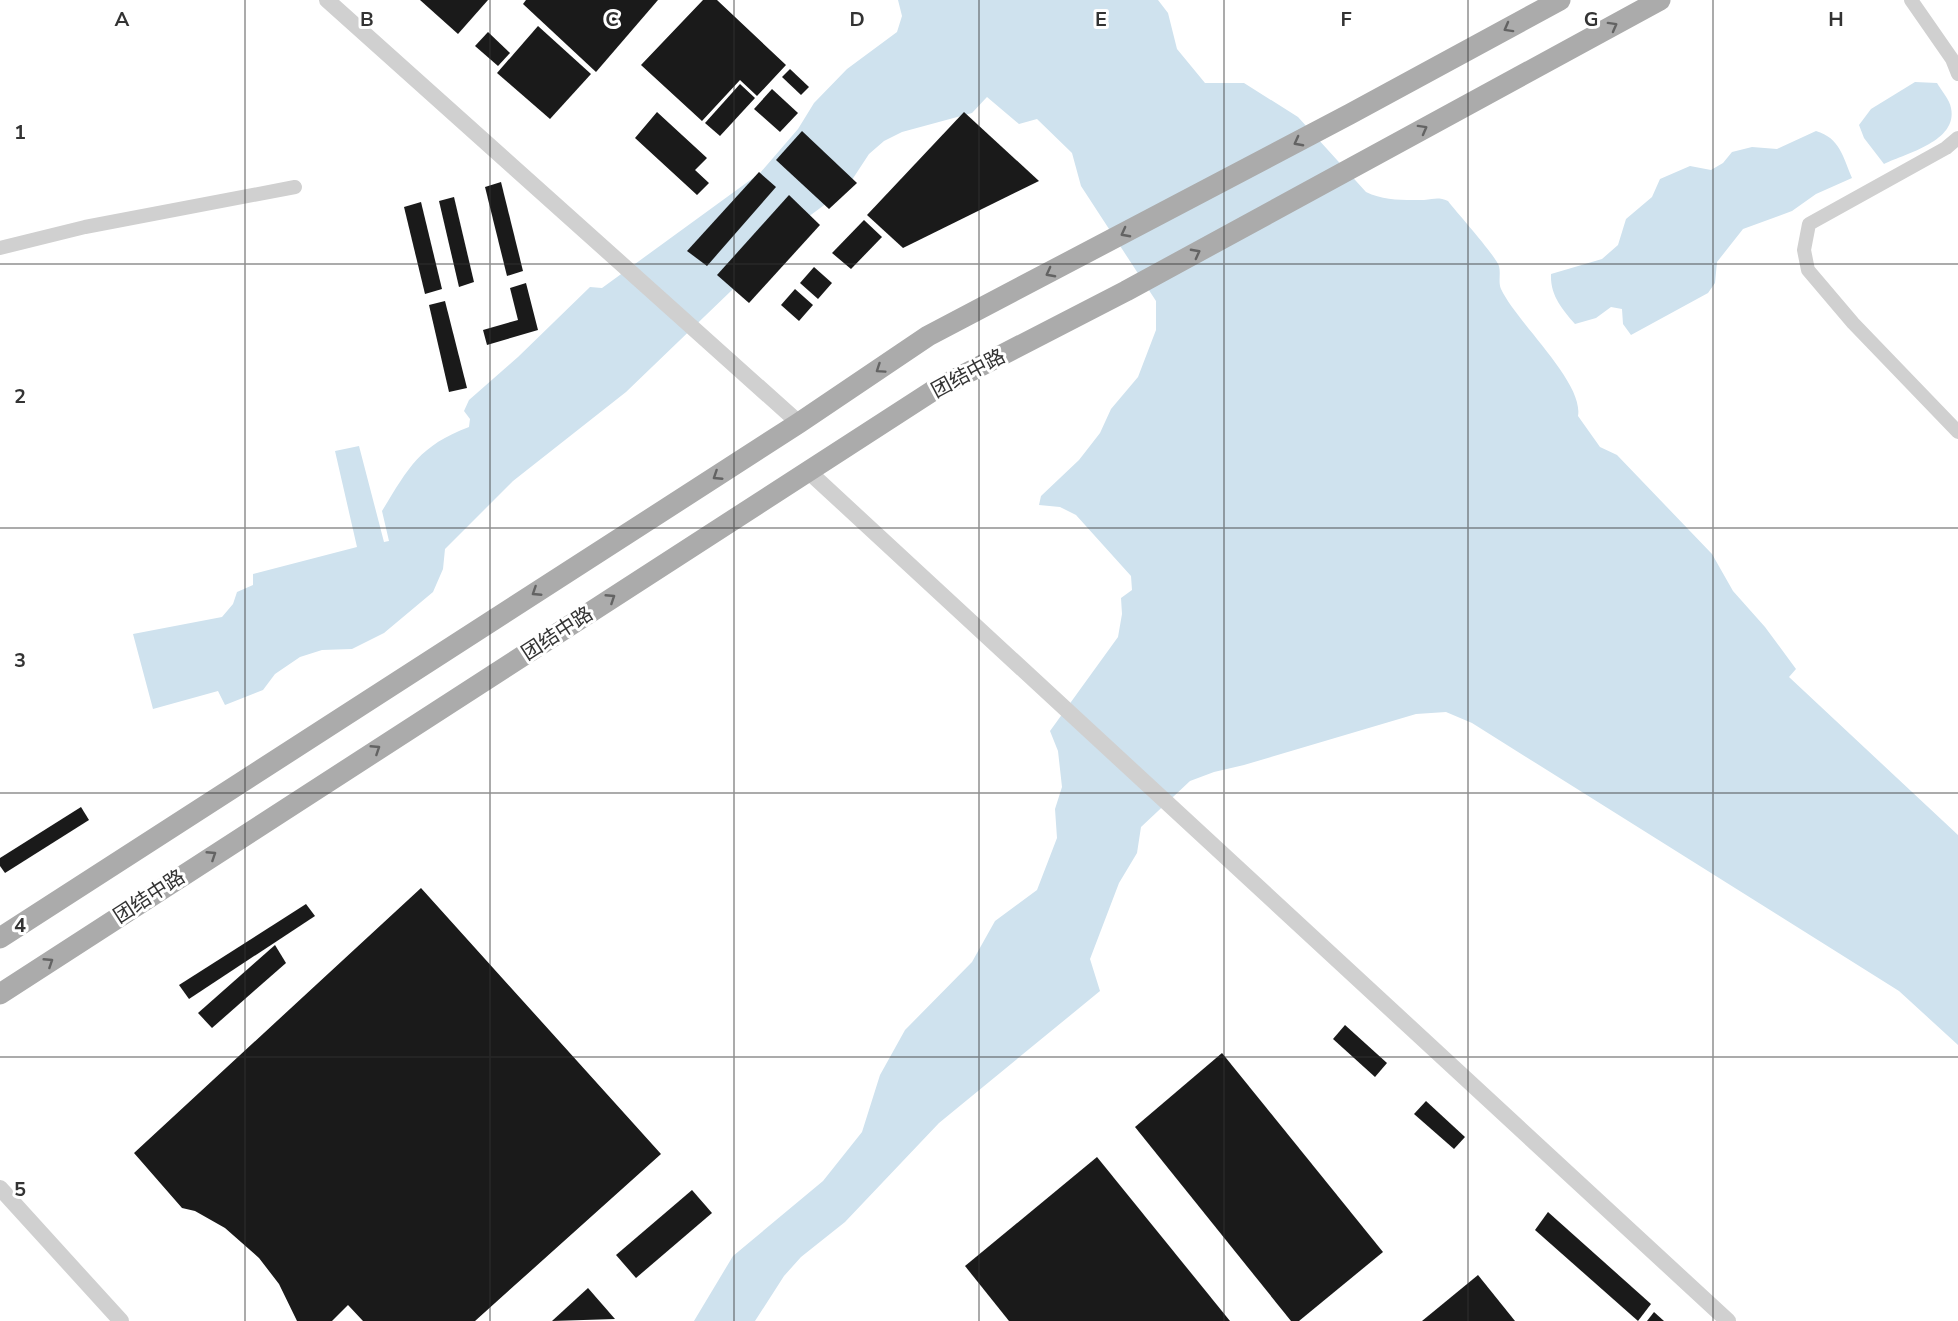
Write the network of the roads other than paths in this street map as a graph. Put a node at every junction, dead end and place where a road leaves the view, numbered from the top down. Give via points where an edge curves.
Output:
1 (327, 0) edge
2 (1560, 0) edge
3 (1660, 0) edge
4 (1911, 0) edge
5 (1958, 74) edge
6 (1958, 138) edge
7 (295, 187) dead end
8 (0, 248) edge
9 (799, 423) junction
10 (1958, 432) edge
11 (808, 471) junction
12 (0, 938) edge
13 (0, 994) edge
14 (0, 1188) edge
15 (121, 1321) edge
16 (1728, 1321) edge

1 - 9 street
2 -> 9 main road via 928,336
11 -> 3 main road, 团结中路 via 934,390 1126,291
4 - 5 street
6 - 10 street via 1809,224 1804,250 1808,270
7 - 8 street via 85,227
9 -> 12 main road
13 -> 11 main road, 团结中路
11 - 16 street
14 - 15 street

